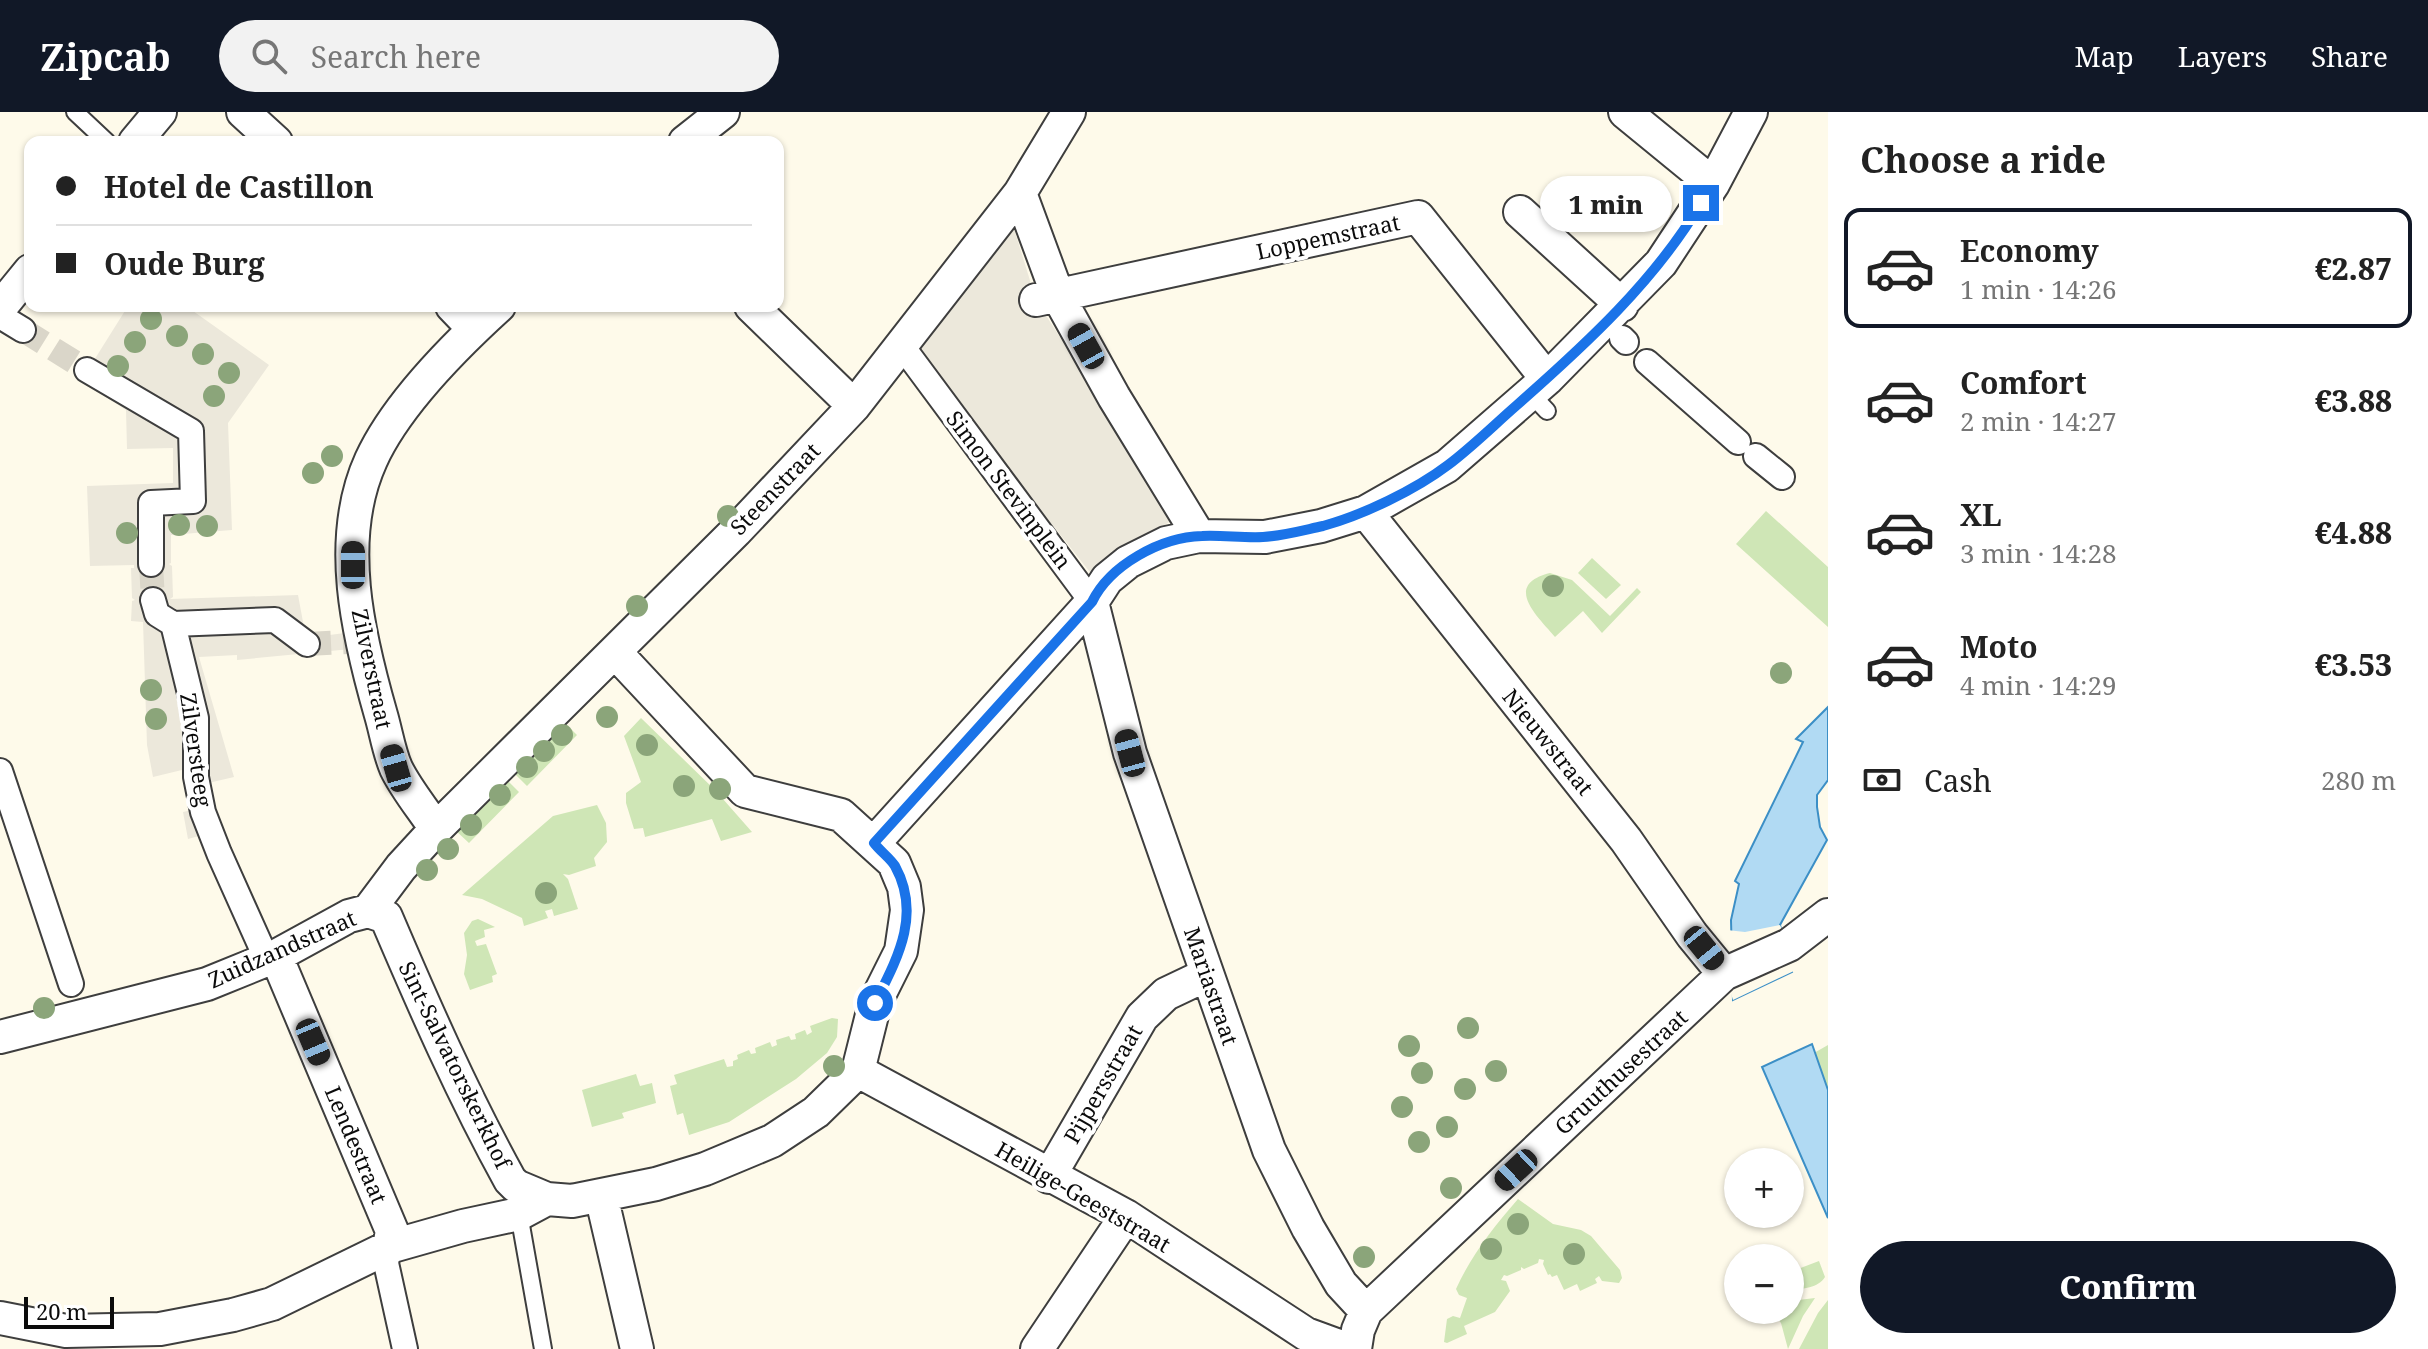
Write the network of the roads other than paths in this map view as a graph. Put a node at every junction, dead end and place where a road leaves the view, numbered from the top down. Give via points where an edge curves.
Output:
1 (75, 112) edge
2 (160, 112) edge
3 (243, 112) edge
4 (723, 112) edge
5 (1069, 112) edge
6 (1625, 112) edge
7 (1751, 112) edge
8 (101, 136) edge
9 (140, 136) edge
10 (269, 136) edge
11 (693, 136) edge
12 (1713, 184) junction
13 (1020, 193) junction
14 (1520, 212) dead end
15 (24, 286) edge
16 (1047, 298) junction
17 (1622, 305) junction
18 (458, 312) edge
19 (492, 312) edge
20 (757, 312) edge
21 (0, 316) edge
22 (11, 319) edge
23 (474, 329) junction
24 (902, 346) junction
25 (1647, 362) dead end
26 (87, 370) tunnel mouth
27 (1541, 394) junction
28 (854, 406) junction
29 (1782, 477) dead end
30 (1366, 512) junction
31 (1199, 536) junction
32 (151, 564) tunnel mouth
33 (153, 600) tunnel mouth
34 (1092, 602) junction
35 (173, 624) junction
36 (307, 644) tunnel mouth
37 (615, 652) junction
38 (0, 771) edge
39 (436, 829) junction
40 (874, 843) junction
41 (368, 911) junction
42 (1828, 915) edge
43 (271, 958) junction
44 (1724, 974) junction
45 (1206, 975) junction
46 (71, 984) dead end
47 (0, 1037) edge
48 (858, 1071) junction
49 (1049, 1177) junction
50 (601, 1195) junction
51 (533, 1207) junction
52 (1126, 1216) junction
53 (389, 1247) junction
54 (1366, 1311) junction
55 (0, 1318) edge
56 (67, 1340) edge
57 (405, 1349) edge
58 (543, 1349) edge
59 (637, 1349) edge
60 (1037, 1349) edge
61 (1347, 1349) edge
62 (1355, 1349) edge

1 - 8 lane
2 - 9 street
3 - 10 street
4 - 11 street
5 - 13 street, Steenstraat
6 - 12 street
7 - 12 street
12 - 17 street via 1661,263
13 - 16 street
13 - 24 street, Steenstraat
14 - 17 street
15 - 22 street
16 - 27 street, Loppemstraat via 1418,217
16 - 31 street
17 - 27 street
18 - 23 street
19 - 23 street, Zilverstraat
20 - 28 street
21 - 22 street
23 - 39 street, Zilverstraat via 393,421 362,481 352,538 356,639 396,768
24 - 28 street, Steenstraat
24 - 34 street, Simon Stevinplein
25 - 29 street
26 - 32 street via 191,431 193,501 151,503
27 - 30 street via 1447,466
28 - 37 street, Steenstraat
30 - 31 street via 1265,537
30 - 44 street, Nieuwstraat via 1626,840
31 - 34 street via 1166,543 1128,562 1107,579
33 - 35 street via 157,614
34 - 40 street
34 - 45 street, Mariastraat via 1130,753
35 - 36 street via 275,620
35 - 43 street, Zilversteeg via 196,718 196,777 203,812
37 - 39 street, Steenstraat
37 - 40 street via 745,791 841,815
38 - 46 street
39 - 41 street, Zuidzandstraat
40 - 48 street via 894,863 907,910 901,951 875,1003
41 - 43 street, Zuidzandstraat
41 - 51 street, Sint-Salvatorskerkhof via 386,917 481,1126 510,1180
42 - 44 street, Gruuthusestraat via 1789,945
43 - 47 street, Zuidzandstraat via 207,984
43 - 53 street, Lendestraat via 392,1231
44 - 54 street, Gruuthusestraat
45 - 49 street, Pijpersstraat via 1166,994 1142,1017
45 - 54 street, Mariastraat via 1288,1193 1341,1284
48 - 49 street, Heilige-Geeststraat
48 - 50 street, Sint-Salvatorskerkhof via 816,1112 772,1141 705,1169
49 - 52 street, Heilige-Geeststraat
50 - 51 street, Sint-Salvatorskerkhof
50 - 59 street
51 - 53 street
51 - 58 lane
52 - 60 street
52 - 61 street, Heilige-Geeststraat via 1306,1334
53 - 56 street via 272,1304 160,1329
53 - 57 street via 386,1263
54 - 62 street
55 - 56 street

